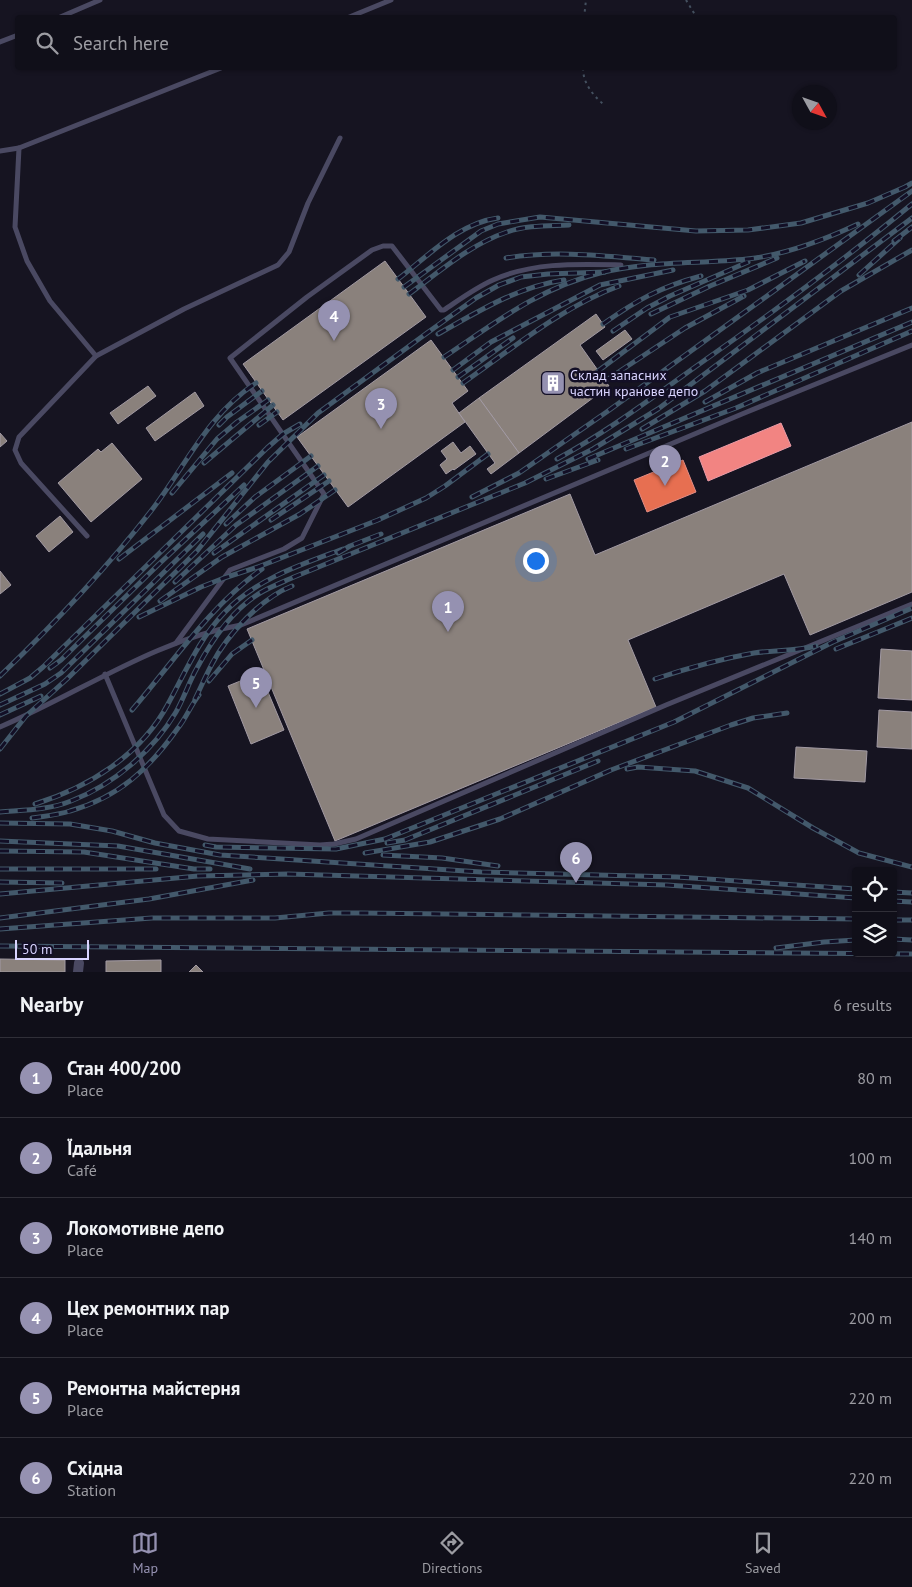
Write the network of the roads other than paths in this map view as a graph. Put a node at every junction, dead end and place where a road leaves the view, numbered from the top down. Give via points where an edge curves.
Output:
1 (100, 0) edge
2 (391, 0) edge
3 (65, 15) edge
4 (354, 15) edge
5 (15, 36) edge
6 (0, 42) edge
7 (217, 70) edge
8 (340, 138) dead end
9 (19, 148) junction
10 (0, 151) edge
11 (621, 264) dead end
12 (912, 345) edge
13 (96, 356) junction
14 (87, 536) dead end
15 (912, 604) edge
16 (176, 644) junction
17 (105, 674) junction
18 (0, 727) edge

1 - 3 lane
2 - 4 lane
5 - 6 lane
7 - 9 lane
8 - 13 lane via 308,203 289,252 278,265 184,309
9 - 10 lane
9 - 13 lane via 15,227 26,261 50,301
11 - 16 lane via 552,265 520,271 492,280 441,310 392,246 384,246 372,250 307,297 230,358 324,494 302,538 284,549 230,570
12 - 16 lane via 241,625
13 - 14 lane via 19,437 16,450 21,463
15 - 17 lane via 673,702 356,839 334,844 208,839 179,831 164,816
16 - 17 lane
17 - 18 lane

